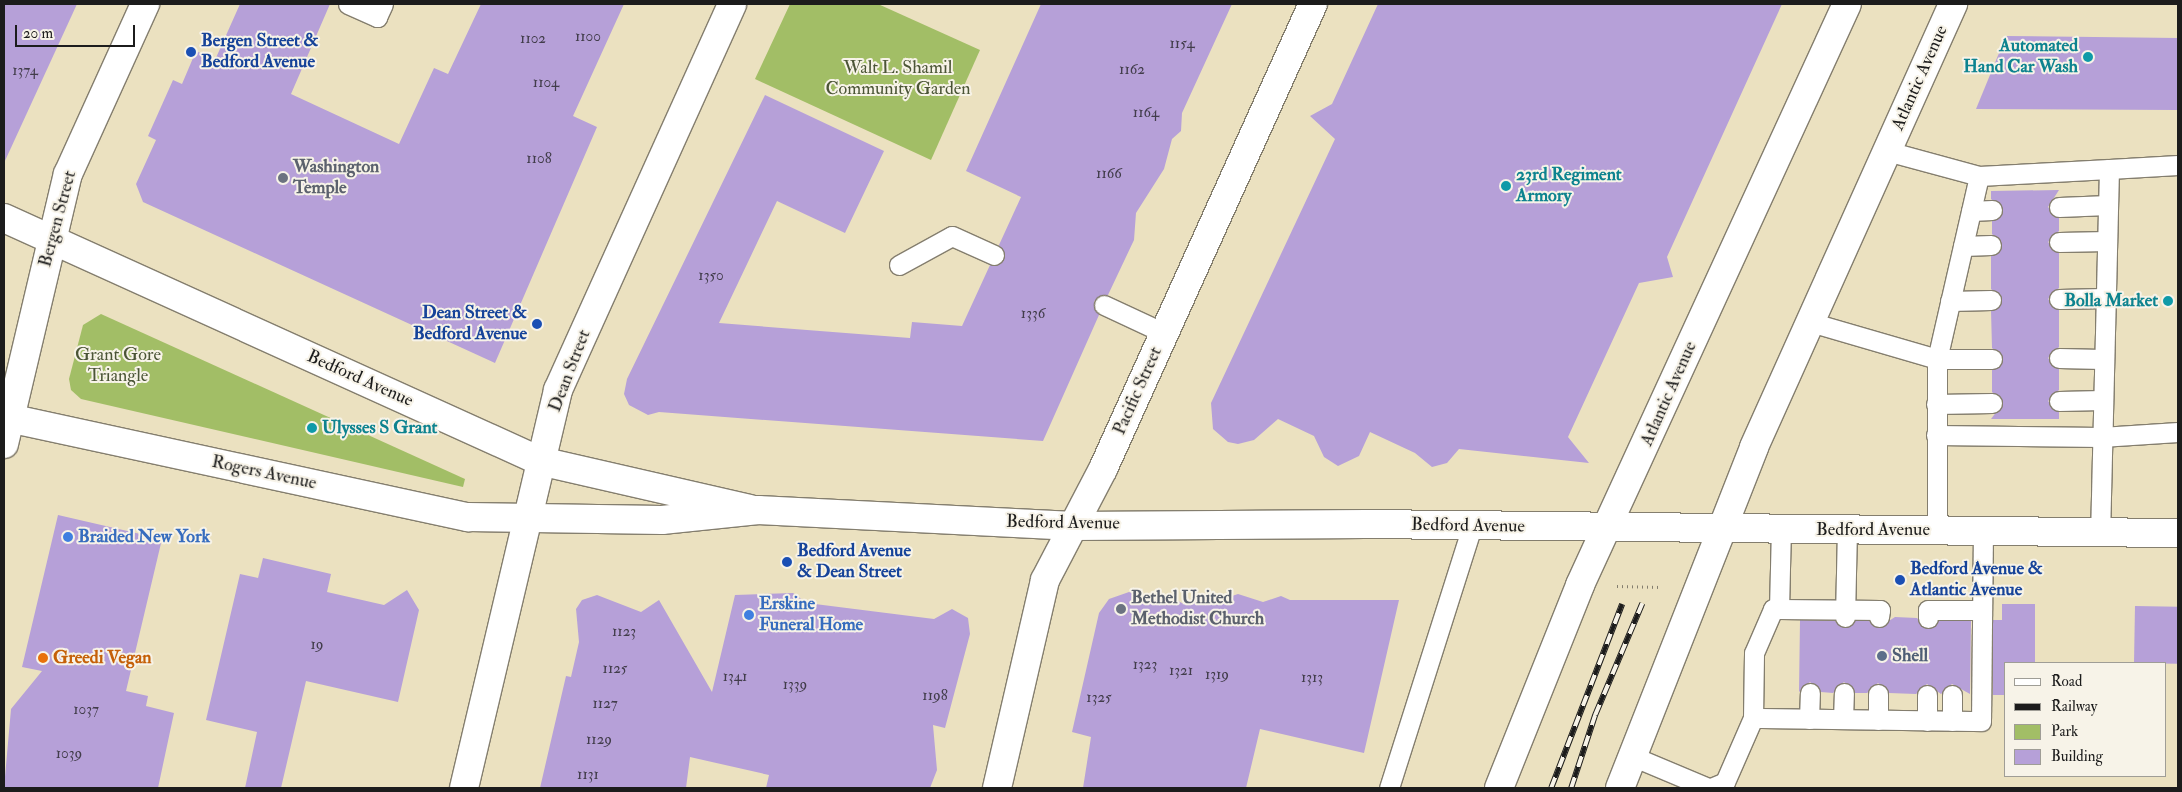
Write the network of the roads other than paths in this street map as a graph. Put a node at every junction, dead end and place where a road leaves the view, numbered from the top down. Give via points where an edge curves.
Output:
1 (145, 4) edge
2 (348, 4) edge
3 (383, 4) edge
4 (732, 4) edge
5 (1313, 4) edge
6 (1847, 4) edge
7 (1953, 4) edge
8 (1887, 151) junction
9 (2178, 165) edge
10 (2109, 169) junction
11 (1979, 176) junction
12 (2108, 205) junction
13 (2059, 207) dead end
14 (1971, 210) junction
15 (1992, 210) dead end
16 (4, 218) edge
17 (52, 240) junction
18 (2107, 241) junction
19 (2059, 242) dead end
20 (1992, 244) dead end
21 (1963, 246) junction
22 (994, 255) dead end
23 (899, 265) dead end
24 (2104, 298) junction
25 (2059, 299) dead end
26 (1992, 300) dead end
27 (1950, 301) junction
28 (1104, 305) dead end
29 (1810, 322) junction
30 (1164, 333) junction
31 (2059, 358) dead end
32 (2102, 358) junction
33 (1937, 359) junction
34 (1992, 359) dead end
35 (2102, 400) junction
36 (2059, 402) dead end
37 (1992, 403) dead end
38 (1936, 404) junction
39 (7, 417) edge
40 (2178, 432) edge
41 (1936, 435) junction
42 (2100, 437) junction
43 (4, 444) edge
44 (540, 461) junction
45 (758, 510) junction
46 (526, 520) junction
47 (1074, 526) junction
48 (1472, 526) junction
49 (1722, 528) junction
50 (1606, 529) junction
51 (1781, 529) junction
52 (1847, 530) junction
53 (1938, 530) junction
54 (1983, 530) junction
55 (2100, 532) junction
56 (2178, 533) edge
57 (1779, 609) junction
58 (1982, 610) junction
59 (1845, 614) junction
60 (1879, 617) dead end
61 (1928, 618) dead end
62 (1810, 693) dead end
63 (1844, 693) dead end
64 (1878, 694) dead end
65 (1927, 695) dead end
66 (1952, 695) dead end
67 (1753, 718) junction
68 (1809, 719) junction
69 (1844, 719) junction
70 (1878, 720) junction
71 (1927, 721) junction
72 (1952, 721) junction
73 (1632, 756) junction
74 (464, 788) edge
75 (997, 788) edge
76 (1389, 788) edge
77 (1499, 788) edge
78 (1620, 788) edge
79 (1709, 788) edge

1 - 17 main road, Bergen Street via 68,174
2 - 3 lane via 377,17
4 - 44 main road, Dean Street via 558,390
5 - 30 main road, Pacific Street
6 - 50 main road, Atlantic Avenue
7 - 8 main road, Atlantic Avenue
8 - 11 lane
8 - 29 main road, Atlantic Avenue
9 - 10 lane
10 - 11 lane
10 - 12 lane
11 - 14 lane
12 - 13 lane
12 - 18 lane
14 - 15 lane
14 - 21 lane
16 - 17 main road, Bedford Avenue
17 - 39 main road, Bergen Street
17 - 44 main road, Bedford Avenue
18 - 19 lane
18 - 24 lane
20 - 21 lane
21 - 27 lane
22 - 23 lane via 952,236
24 - 25 lane
24 - 32 lane
26 - 27 lane
27 - 33 lane
28 - 30 lane
29 - 33 lane
29 - 49 main road, Atlantic Avenue
30 - 47 main road, Pacific Street
31 - 32 lane
32 - 35 lane
33 - 34 lane
33 - 38 lane
35 - 36 lane
35 - 42 lane
37 - 38 lane
38 - 41 lane
39 - 43 main road, Bergen Street
39 - 46 main road, Rogers Avenue via 463,517
40 - 42 lane
41 - 42 lane
41 - 53 lane
42 - 55 lane
44 - 45 main road, Bedford Avenue
44 - 46 main road, Dean Street
45 - 46 main road, Bedford Avenue via 662,520
45 - 47 main road, Bedford Avenue
46 - 74 main road, Dean Street
47 - 48 main road, Bedford Avenue
47 - 75 main road, Pacific Street via 1045,580
48 - 50 main road, Bedford Avenue
48 - 76 lane
49 - 50 main road, Bedford Avenue
49 - 51 main road, Bedford Avenue
49 - 73 main road, Atlantic Avenue
50 - 77 main road, Atlantic Avenue via 1542,672
51 - 52 main road, Bedford Avenue
51 - 57 lane
52 - 53 main road, Bedford Avenue
52 - 59 lane
53 - 54 main road, Bedford Avenue
54 - 55 main road, Bedford Avenue
54 - 58 lane
55 - 56 main road, Bedford Avenue
57 - 59 lane
57 - 67 lane via 1773,609 1754,653
58 - 61 lane via 1953,614 1928,610
58 - 72 lane via 1981,721
59 - 60 lane via 1880,610
62 - 68 lane
63 - 69 lane
64 - 70 lane
65 - 71 lane
66 - 72 lane
67 - 68 lane
67 - 79 lane via 1725,782
68 - 69 lane
69 - 70 lane
70 - 71 lane
71 - 72 lane
73 - 78 main road, Atlantic Avenue
73 - 79 lane

